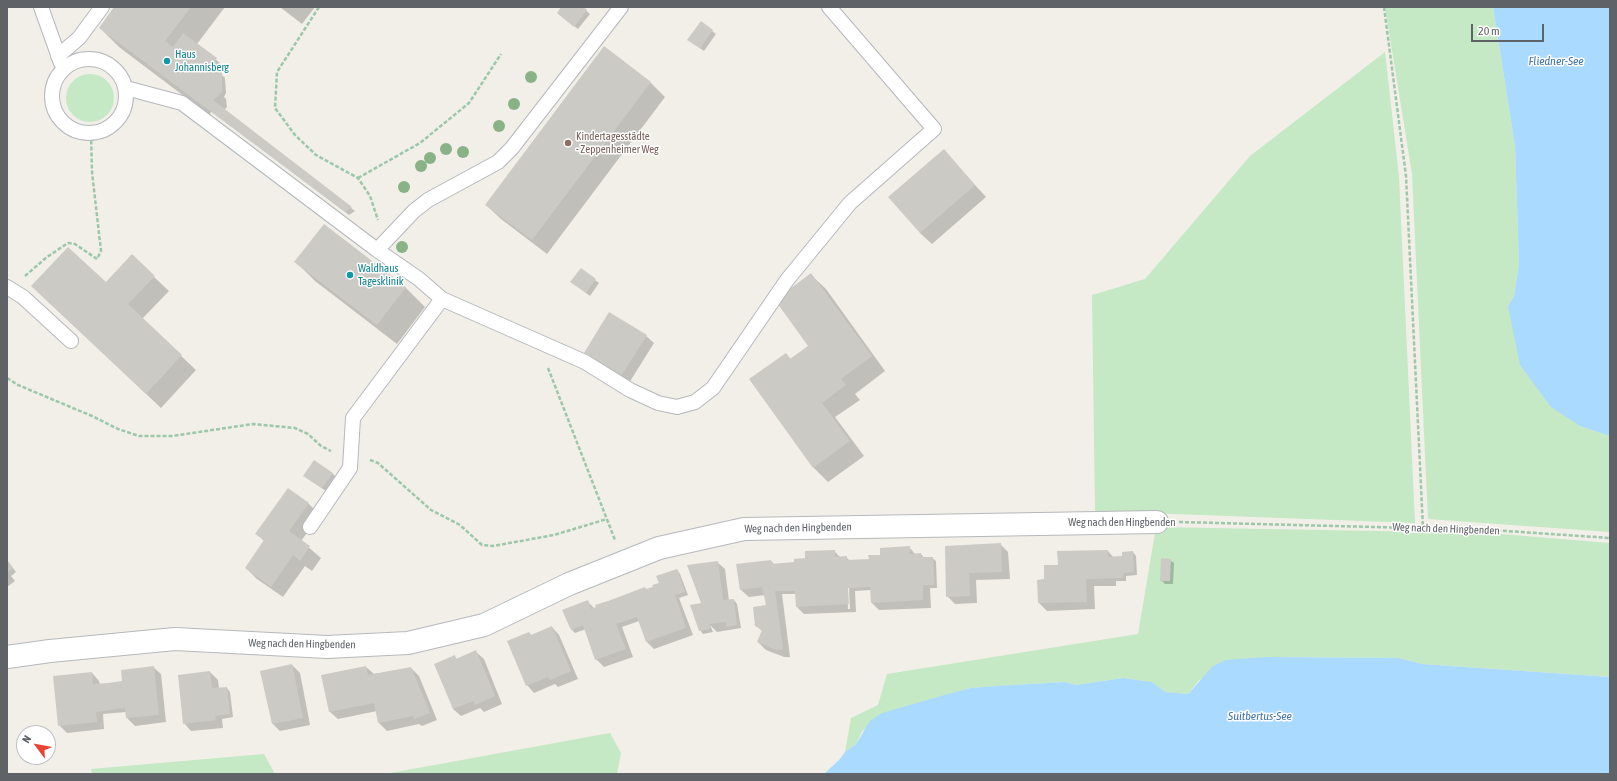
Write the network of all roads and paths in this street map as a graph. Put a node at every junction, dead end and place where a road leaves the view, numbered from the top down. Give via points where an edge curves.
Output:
1 (41, 7) edge
2 (102, 7) edge
3 (319, 7) edge
4 (622, 7) edge
5 (829, 7) edge
6 (1384, 7) edge
7 (502, 54) dead end
8 (61, 63) junction
9 (126, 88) junction
10 (91, 133) junction
11 (358, 178) junction
12 (377, 250) junction
13 (9, 288) edge
14 (442, 299) junction
15 (71, 341) dead end
16 (538, 341) junction
17 (7, 378) edge
18 (351, 458) junction
19 (607, 519) junction
20 (1157, 522) joint
21 (310, 526) dead end
22 (1423, 528) junction
23 (1610, 538) edge
24 (623, 562) junction
25 (7, 657) edge

1 - 8 lane
2 - 8 lane
3 - 11 path via 277,72 275,108 295,134 316,155
4 - 12 lane via 512,148 498,162 428,200
5 - 16 lane via 934,129 850,203 788,280 713,388 695,402 677,407 658,403 630,390 585,362
6 - 22 path via 1406,176
7 - 11 path via 469,103 420,143
8 - 9 lane via 95,58 106,62 122,77
8 - 10 lane via 52,91 52,104 65,125 75,131
9 - 10 lane via 127,100 118,121 98,133
9 - 12 lane via 182,103
10 - 13 path via 92,172 101,251 97,259 75,244 68,243
11 - 12 path via 370,196 380,226
12 - 14 lane via 419,279
13 - 15 lane via 23,297
14 - 16 lane
14 - 18 lane via 353,418
16 - 19 path
17 - 18 path via 138,436 172,436 253,424 288,427 308,434 321,446 338,455
18 - 19 path via 378,463 431,510 460,525 482,545 493,546 554,536
18 - 21 lane via 350,468
19 - 24 path
20 - 22 path, Weg nach den Hingbenden
20 - 24 street, Weg nach den Hingbenden via 744,529 659,548
22 - 23 path, Weg nach den Hingbenden
24 - 25 street, Weg nach den Hingbenden via 569,584 484,625 408,643 327,647 174,639

